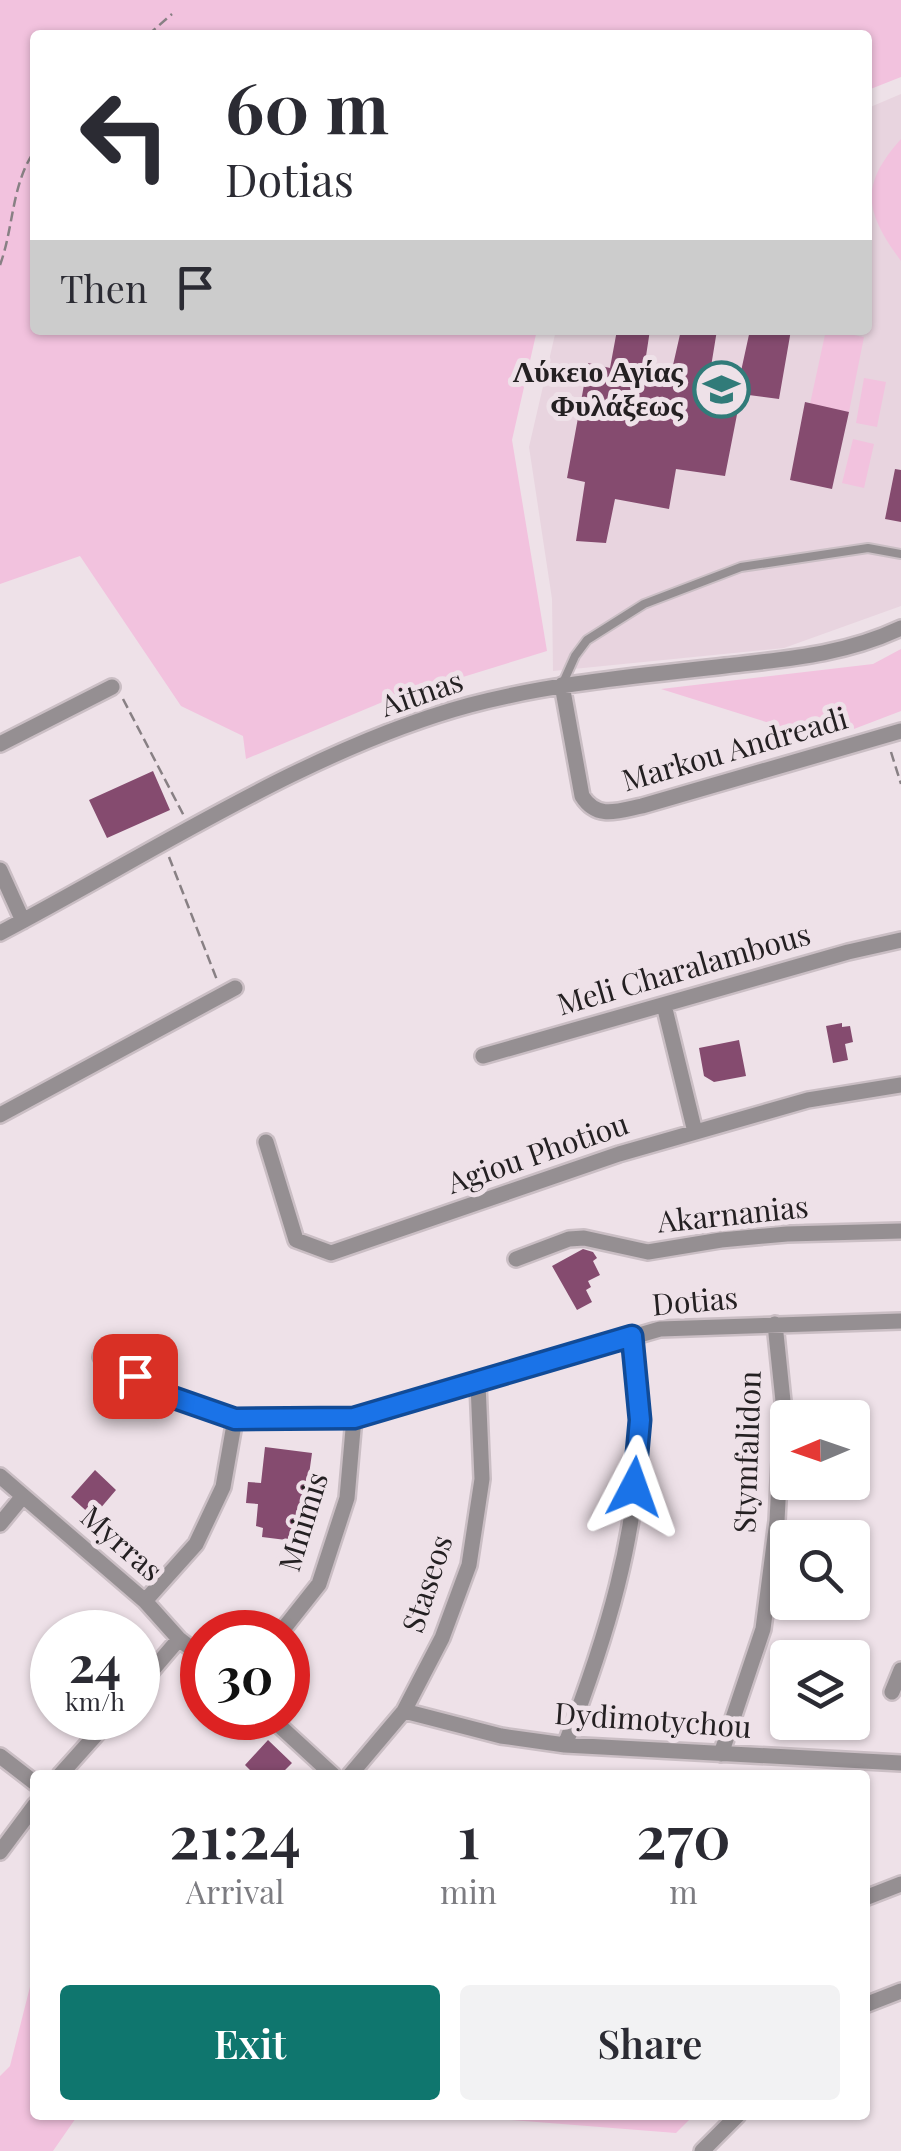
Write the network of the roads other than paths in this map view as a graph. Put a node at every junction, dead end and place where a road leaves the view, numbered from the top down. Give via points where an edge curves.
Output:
1 (901, 554) edge
2 (901, 628) edge
3 (562, 685) junction
4 (112, 687) road end
5 (894, 734) edge
6 (0, 744) edge
7 (0, 870) edge
8 (24, 921) junction
9 (0, 934) edge
10 (901, 940) edge
11 (229, 992) road end
12 (664, 1005) junction
13 (483, 1056) dead end
14 (901, 1086) edge
15 (0, 1115) edge
16 (695, 1132) junction
17 (266, 1142) dead end
18 (901, 1231) edge
19 (516, 1259) dead end
20 (901, 1321) edge
21 (775, 1324) junction
22 (632, 1336) junction
23 (101, 1357) dead end
24 (478, 1384) junction
25 (354, 1418) junction
26 (235, 1419) junction
27 (0, 1476) edge
28 (23, 1496) junction
29 (0, 1524) edge
30 (145, 1601) junction
31 (298, 1610) edge
32 (180, 1639) joint
33 (160, 1662) edge
34 (901, 1670) edge
35 (892, 1692) dead end
36 (404, 1710) junction
37 (91, 1740) edge
38 (294, 1740) edge
39 (565, 1745) junction
40 (720, 1754) junction
41 (0, 1756) edge
42 (901, 1763) edge
43 (64, 1770) edge
44 (327, 1770) edge
45 (354, 1770) edge
46 (30, 1780) edge
47 (30, 1812) edge
48 (0, 1852) edge
49 (901, 1884) edge
50 (870, 1896) edge
51 (901, 1991) edge
52 (870, 2003) edge
53 (733, 2120) edge
54 (702, 2151) edge

1 - 3 lane via 868,548 742,568 644,604 587,640
2 - 3 street, Aitnas via 817,657
3 - 5 street, Markou Andreadi via 582,796 601,813
3 - 8 street, Aitnas via 468,706 371,740
4 - 6 street
7 - 8 street
8 - 9 street, Aitnas
10 - 12 street, Meli Charalambous
11 - 15 street
12 - 13 street, Meli Charalambous
12 - 16 street
14 - 16 street, Agiou Photiou via 808,1100
16 - 17 street, Agiou Photiou via 331,1253 296,1240
18 - 19 street, Akarnanias via 754,1237 648,1252 569,1239
20 - 21 street, Dotias
21 - 22 street, Dotias
21 - 40 street, Stymfalidon via 783,1400 777,1521 763,1629
22 - 24 street, Dotias
22 - 39 street via 640,1420 632,1520 601,1652
23 - 26 street, Dotias via 169,1396
24 - 25 street, Dotias
24 - 36 street, Staseos via 482,1478 470,1565
25 - 26 street, Dotias
25 - 31 street, Mnimis via 347,1498 319,1584
26 - 30 street via 223,1487 196,1544
27 - 28 street, Myrras
28 - 29 street
28 - 30 street, Myrras
30 - 32 street, Myrras
32 - 33 street
34 - 35 street
36 - 39 street, Dydimotychou via 500,1736
36 - 45 street, Staseos
37 - 43 street
38 - 44 street
39 - 40 street, Dydimotychou
40 - 42 street, Dydimotychou
41 - 46 street
47 - 48 street
49 - 50 street
51 - 52 street
53 - 54 street

